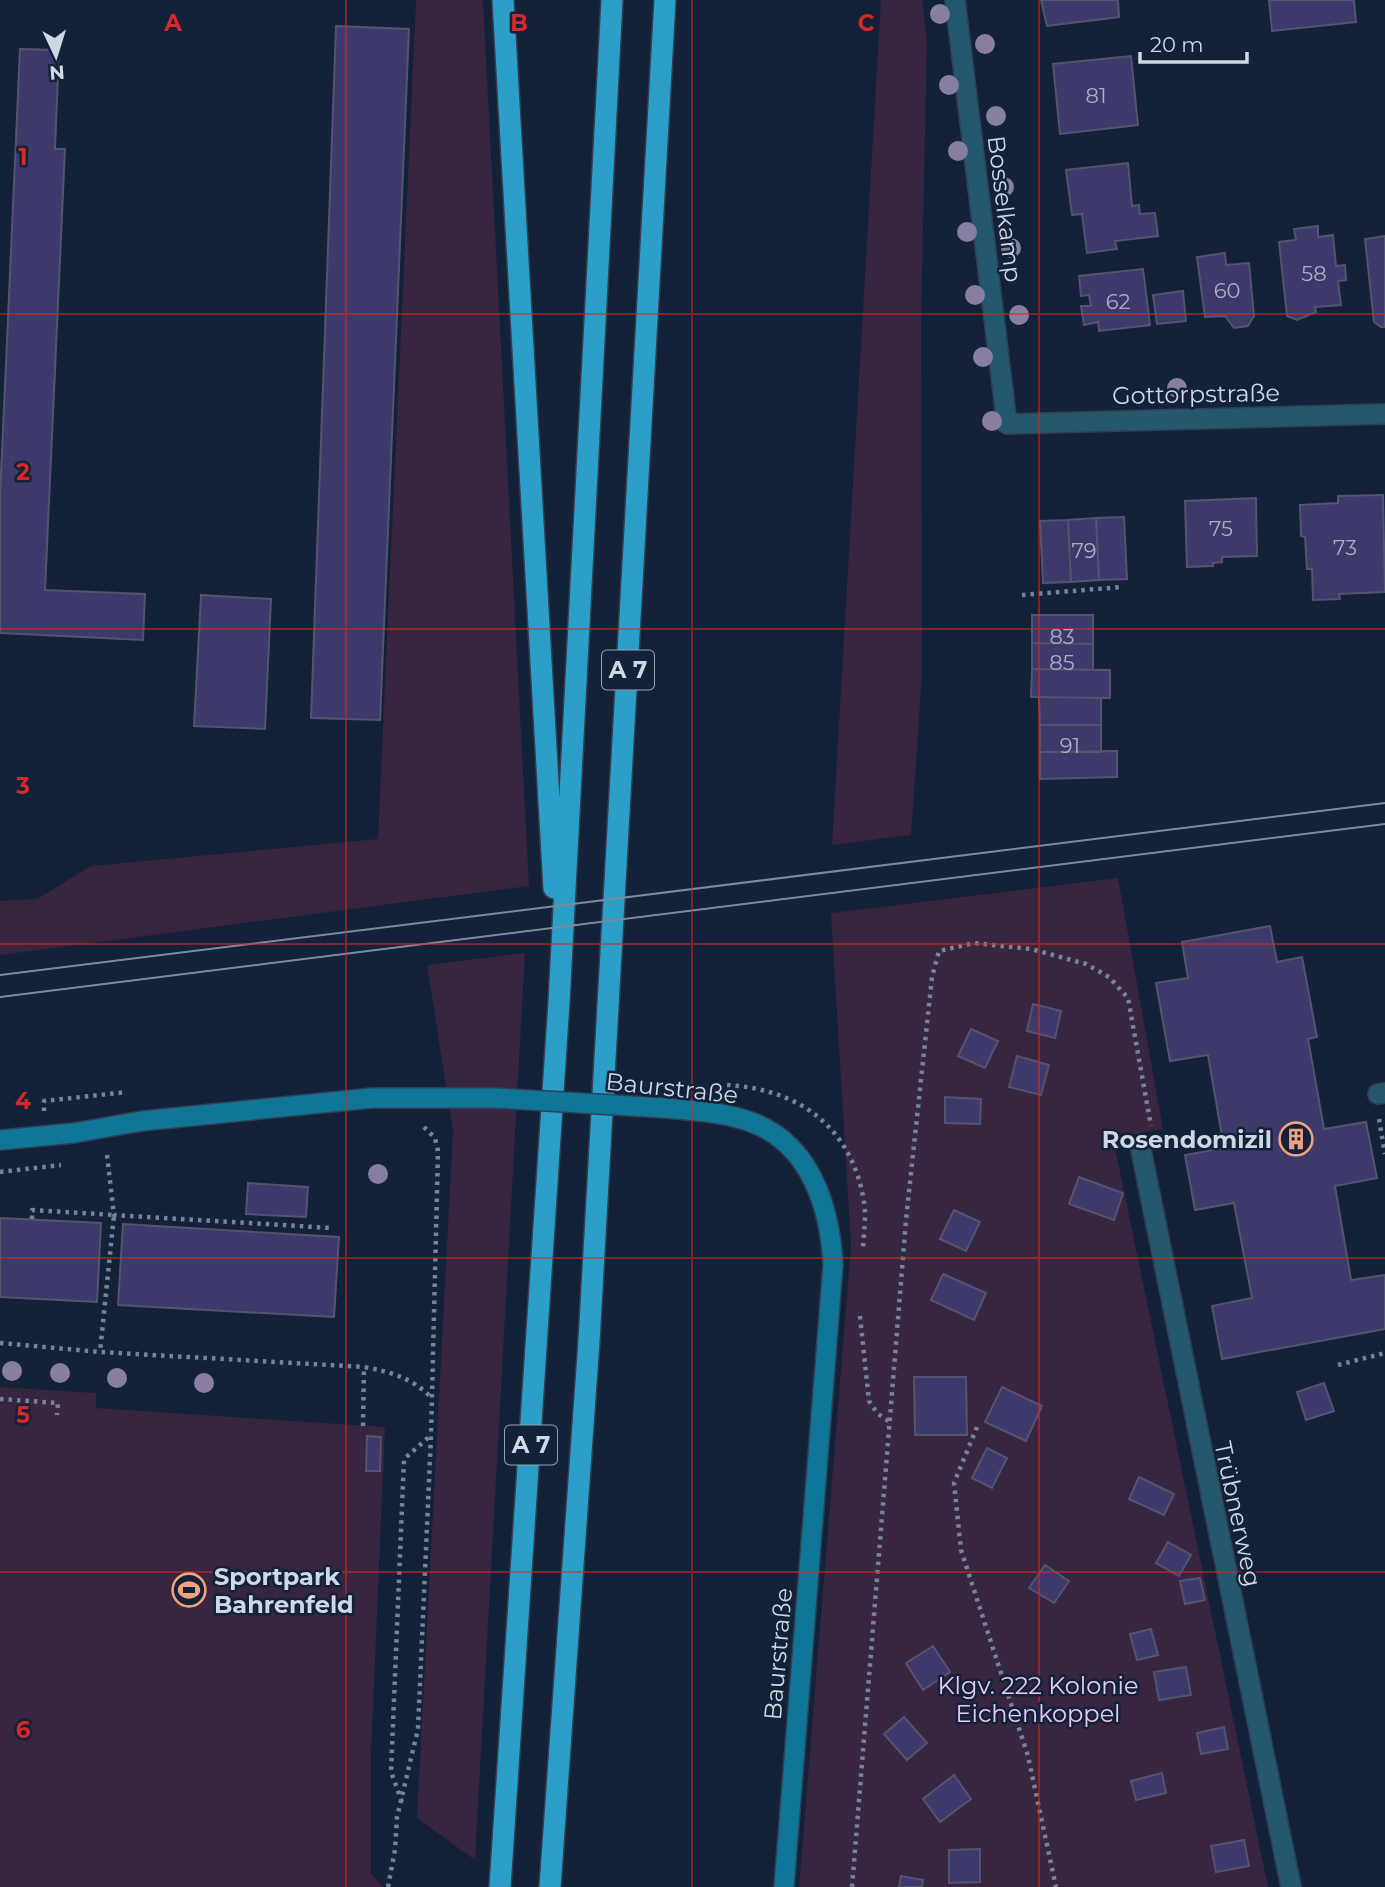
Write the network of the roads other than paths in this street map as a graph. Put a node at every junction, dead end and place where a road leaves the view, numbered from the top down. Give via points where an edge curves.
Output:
1 (503, 0) edge
2 (612, 0) edge
3 (665, 0) edge
4 (955, 0) edge
5 (1385, 414) edge
6 (1007, 424) joint
7 (559, 1002) junction
8 (0, 1140) edge
9 (1141, 1150) road end
10 (500, 1887) edge
11 (550, 1887) edge
12 (784, 1887) edge
13 (1291, 1887) edge

1 - 7 highway
2 - 7 highway, A 7
3 - 11 highway, A 7 via 590,1327
4 - 6 street, Bosselkamp
5 - 6 street, Gottorpstraße
7 - 10 highway, A 7
8 - 12 main road, Baurstraße, bridge via 372,1098 496,1098 665,1108 738,1118 772,1133 789,1147 814,1177 830,1228 833,1265
9 - 13 street, Trübnerweg

